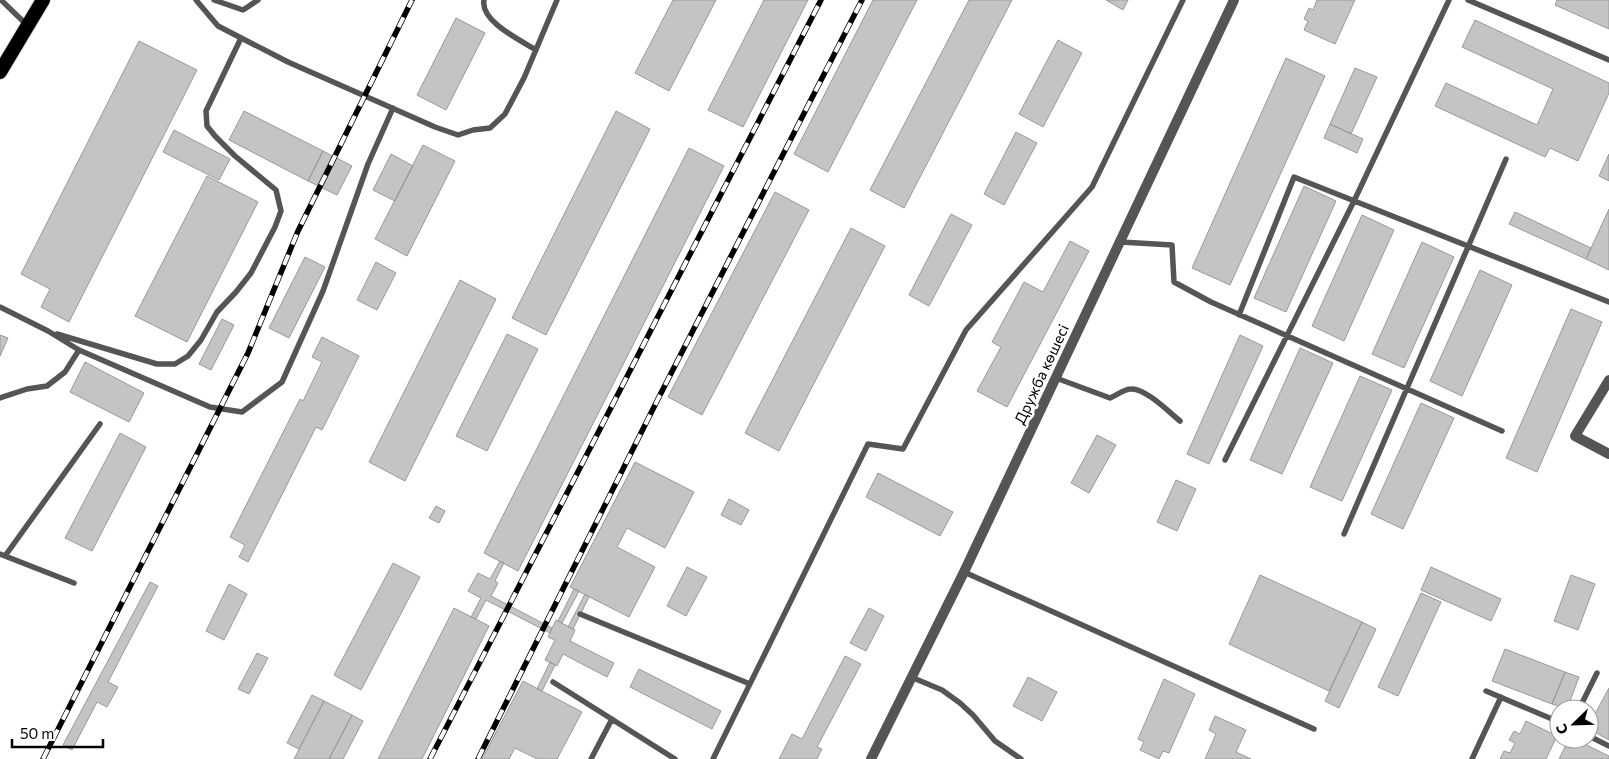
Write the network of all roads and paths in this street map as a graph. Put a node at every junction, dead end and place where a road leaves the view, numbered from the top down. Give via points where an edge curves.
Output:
1 (1, 0) edge
2 (43, 0) edge
3 (196, 0) edge
4 (214, 0) edge
5 (258, 0) edge
6 (484, 0) edge
7 (557, 0) edge
8 (1183, 0) edge
9 (1234, 0) edge
10 (1448, 0) edge
11 (1468, 0) edge
12 (27, 25) junction
13 (240, 38) junction
14 (536, 50) junction
15 (1609, 60) edge
16 (0, 72) edge
17 (393, 108) junction
18 (1506, 160) dead end
19 (1354, 201) junction
20 (1121, 242) junction
21 (1468, 246) junction
22 (1609, 302) edge
23 (0, 307) edge
24 (1239, 315) junction
25 (48, 331) junction
26 (1286, 336) junction
27 (79, 350) junction
28 (1056, 378) junction
29 (1609, 380) edge
30 (1407, 389) junction
31 (0, 398) edge
32 (1180, 421) dead end
33 (100, 424) dead end
34 (1502, 431) dead end
35 (1609, 454) edge
36 (1225, 460) dead end
37 (1344, 534) dead end
38 (2, 555) edge
39 (964, 572) junction
40 (74, 583) dead end
41 (580, 614) dead end
42 (1597, 673) dead end
43 (911, 677) junction
44 (553, 682) dead end
45 (750, 684) junction
46 (1486, 691) dead end
47 (1501, 697) junction
48 (1584, 699) edge
49 (1549, 718) edge
50 (612, 719) junction
51 (1314, 729) dead end
52 (591, 759) edge
53 (675, 759) edge
54 (713, 759) edge
55 (870, 759) edge
56 (1021, 759) edge
57 (1472, 759) edge

1 - 12 lane
2 - 12 highway
3 - 13 lane via 218,26
4 - 5 lane via 243,10
6 - 14 lane via 487,15
7 - 14 lane
8 - 45 lane via 1092,187 966,330 903,449 868,444
9 - 20 street, Дружба көшесі
10 - 19 lane
11 - 15 lane
12 - 16 highway
13 - 17 lane
13 - 25 lane via 206,112 207,126 215,136 276,190 278,197 281,211 250,273 217,312 188,356 175,364 157,364
14 - 17 lane via 505,114 490,128 458,135
17 - 27 lane via 368,164 323,291 282,382 242,412 210,407
18 - 21 lane
19 - 21 lane
19 - 24 lane via 1294,177
19 - 26 lane
20 - 24 lane via 1172,245 1174,282
20 - 28 street, Дружба көшесі
21 - 22 lane
21 - 30 lane
23 - 25 lane
24 - 26 lane
25 - 27 lane
26 - 30 lane
26 - 36 lane
27 - 31 lane via 65,372 47,386
28 - 32 lane via 1110,398 1124,391 1141,390
28 - 39 street, Дружба көшесі
29 - 35 street via 1575,436
30 - 34 lane
30 - 37 lane
33 - 38 lane
38 - 40 lane
39 - 43 street, Дружба көшесі
39 - 51 lane
41 - 45 lane
42 - 48 lane
43 - 55 street, Дружба көшесі
43 - 56 lane via 942,690 960,703 995,741
44 - 50 lane
45 - 54 lane
46 - 47 lane
47 - 49 lane
47 - 57 lane
50 - 52 lane
50 - 53 lane

